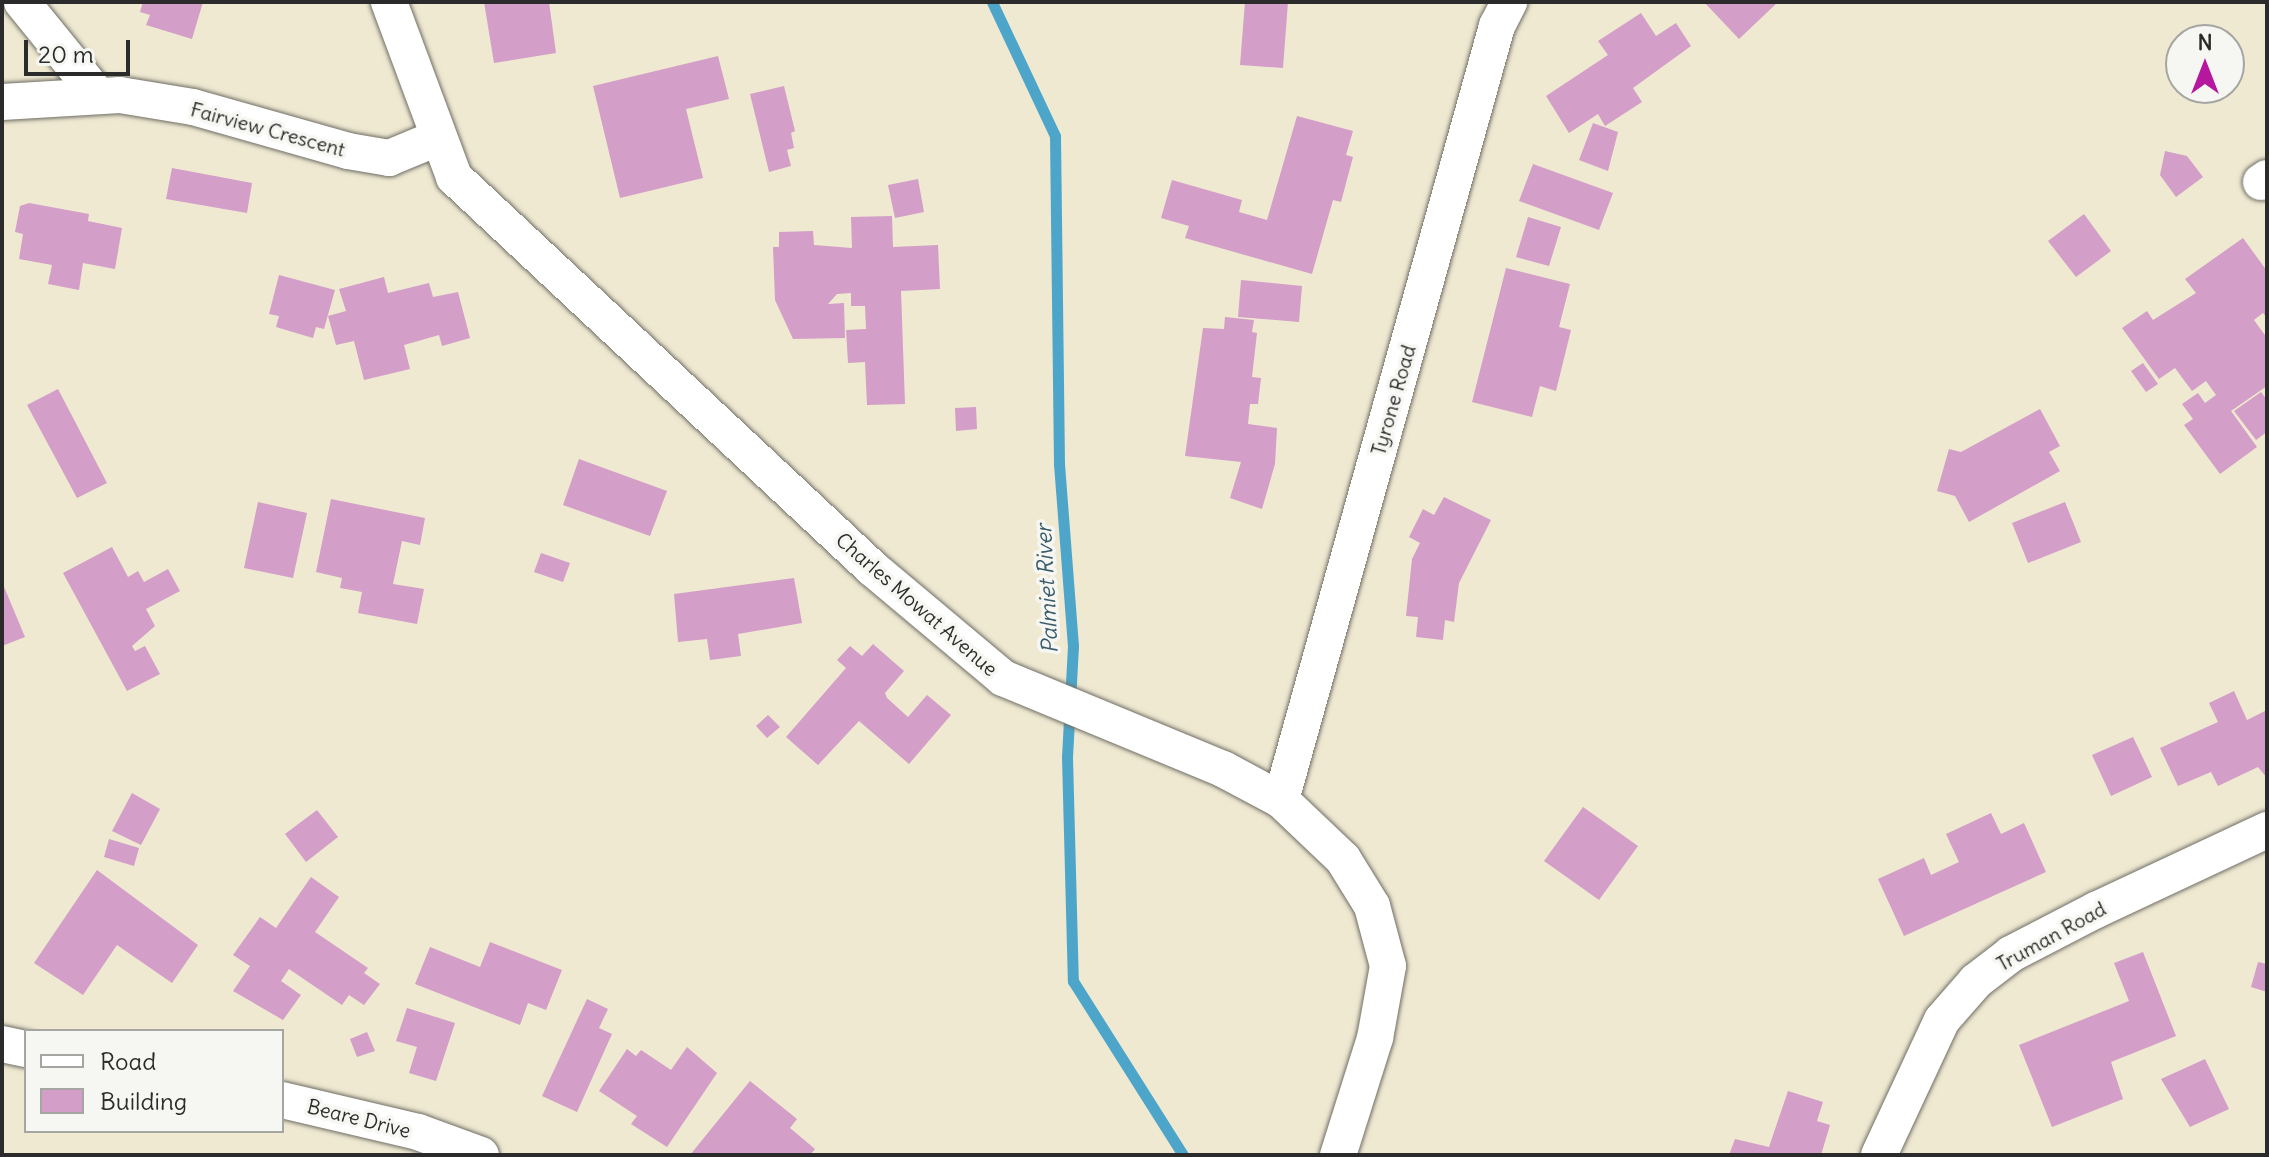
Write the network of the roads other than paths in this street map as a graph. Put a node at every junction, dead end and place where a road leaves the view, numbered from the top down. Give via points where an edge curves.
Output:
1 (22, 2) edge
2 (389, 2) edge
3 (1509, 2) edge
4 (96, 93) junction
5 (2, 102) edge
6 (437, 138) junction
7 (1281, 800) junction
8 (2267, 830) edge
9 (2, 1044) edge
10 (24, 1049) edge
11 (284, 1100) edge
12 (481, 1155) edge
13 (1338, 1155) edge
14 (1879, 1155) edge

1 - 4 street
2 - 6 street, Charles Mowat Avenue
3 - 7 street, Tyrone Road via 1497,26
4 - 5 street, Fairview Crescent
4 - 6 street, Fairview Crescent via 193,107 389,158
6 - 7 street, Charles Mowat Avenue via 454,177 872,568 1003,678 1163,740
7 - 13 street, Charles Mowat Avenue via 1343,859 1372,906 1384,938 1388,966 1382,1005
8 - 14 street, Truman Road via 2011,954 1976,981 1942,1020
9 - 10 street
11 - 12 street, Beare Drive via 418,1132

